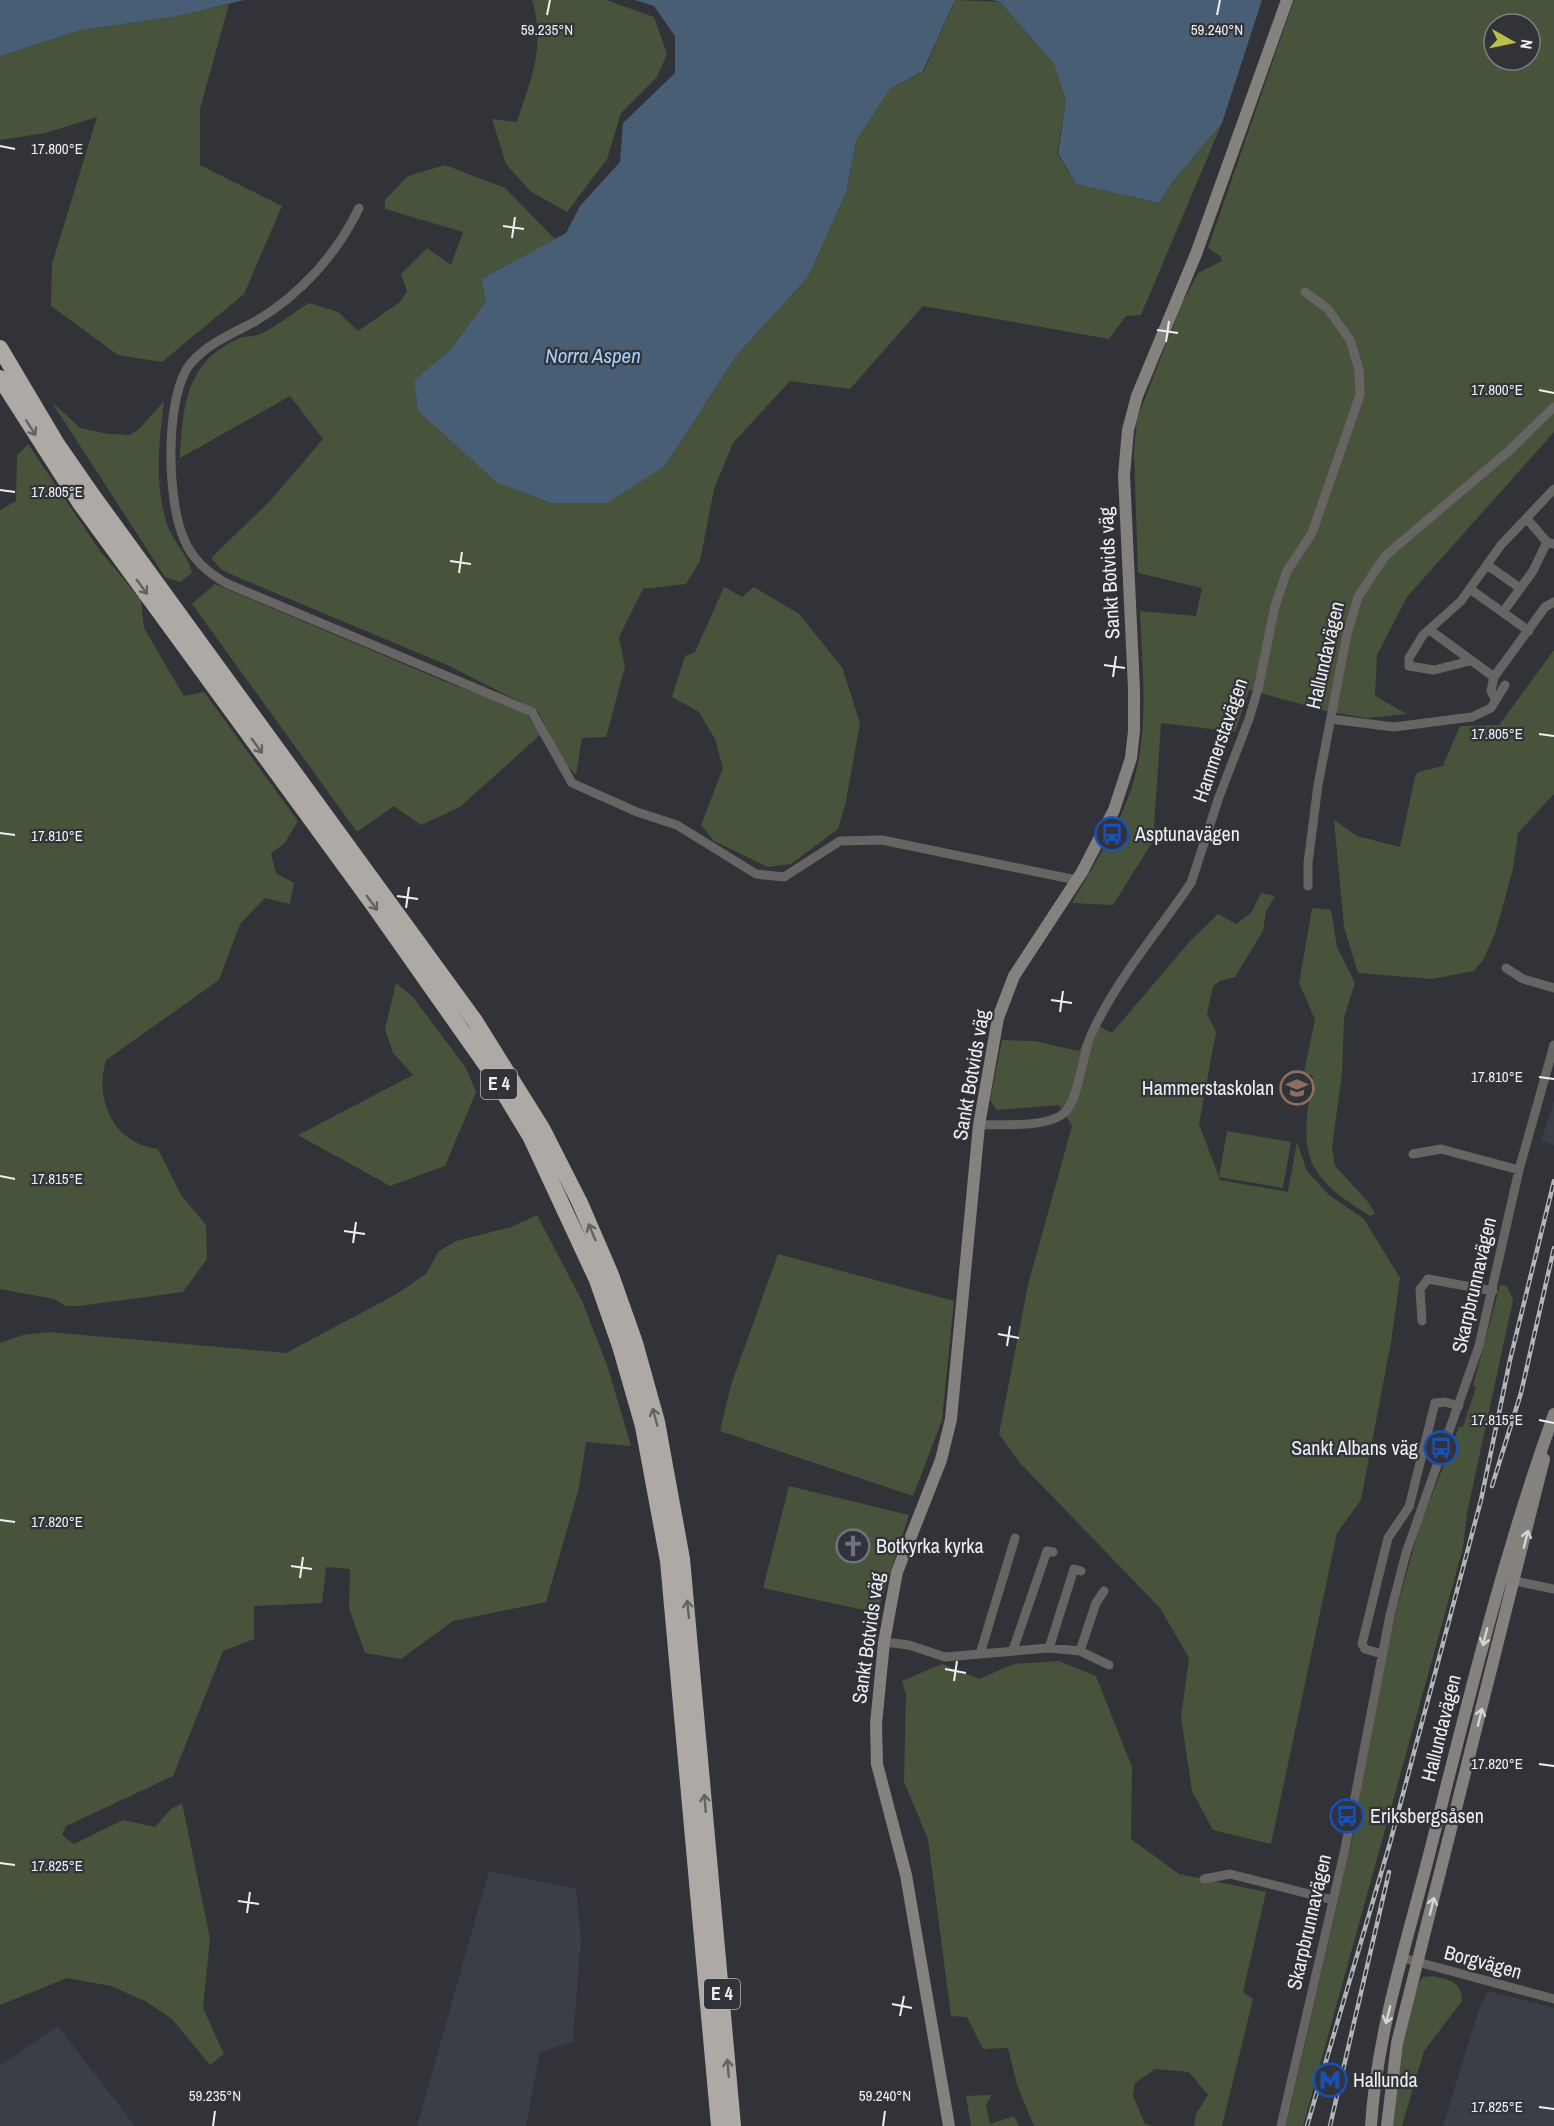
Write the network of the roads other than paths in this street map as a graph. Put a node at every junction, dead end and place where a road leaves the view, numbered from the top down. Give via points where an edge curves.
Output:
1 (1287, 0) edge
2 (359, 208) dead end
3 (1305, 292) dead end
4 (0, 348) edge
5 (0, 378) edge
6 (1554, 407) edge
7 (1554, 489) edge
8 (1527, 519) junction
9 (1551, 543) edge
10 (1487, 565) junction
11 (1520, 588) junction
12 (1470, 589) junction
13 (1554, 602) edge
14 (1503, 612) junction
15 (1431, 631) junction
16 (1529, 631) junction
17 (1470, 661) junction
18 (1494, 676) junction
19 (1505, 685) dead end
20 (1496, 700) junction
21 (1331, 718) junction
22 (1076, 880) junction
23 (1308, 886) dead end
24 (1506, 968) dead end
25 (1554, 988) edge
26 (1554, 1045) edge
27 (979, 1125) junction
28 (1413, 1155) dead end
29 (1519, 1170) junction
30 (1492, 1292) junction
31 (1422, 1321) dead end
32 (1459, 1406) junction
33 (1554, 1414) edge
34 (1015, 1538) dead end
35 (1053, 1552) dead end
36 (1505, 1561) junction
37 (1081, 1571) dead end
38 (1515, 1580) junction
39 (1554, 1589) edge
40 (1104, 1591) dead end
41 (1496, 1591) junction
42 (884, 1642) junction
43 (1049, 1648) junction
44 (1013, 1650) junction
45 (1080, 1651) junction
46 (980, 1654) junction
47 (1382, 1654) junction
48 (1109, 1665) dead end
49 (1204, 1879) dead end
50 (1333, 1900) junction
51 (1403, 1958) junction
52 (1418, 1962) junction
53 (1554, 1999) edge
54 (719, 2126) edge
55 (733, 2126) edge
56 (949, 2126) edge
57 (1281, 2126) edge
58 (1371, 2126) edge
59 (1387, 2126) edge

1 - 22 main road, Sankt Botvids väg via 1196,254 1137,396 1128,430 1124,474 1134,731 1131,758 1119,799
2 - 22 street via 328,259 296,291 258,320 198,355 179,385 171,424 176,516 184,541 204,567 228,584 532,712 572,783 677,825 756,874 784,877 840,841 863,838
3 - 27 street, Hammerstavägen via 1328,309 1350,340 1359,369 1360,395 1312,533 1287,571 1275,606 1258,689 1200,861 1191,883 1107,1004 1087,1044 1067,1110 1050,1119
55 -> 4 highway, E 4 via 682,1559 657,1422 611,1275 543,1130 493,1049 75,470
5 -> 54 highway, E 4 via 80,502 494,1075 530,1136 597,1280 643,1426 668,1561
6 - 21 street, Hallundavägen via 1511,449 1398,543 1374,569 1358,597 1347,634
7 - 8 street
8 - 9 street
8 - 10 street
9 - 11 street
10 - 11 street
10 - 12 street
11 - 14 street
12 - 14 street
12 - 15 street
13 - 16 street via 1545,607
14 - 16 street
15 - 17 street
15 - 17 street via 1423,635 1409,666 1434,670
16 - 18 street
17 - 18 street
18 - 20 street via 1491,691
19 - 20 street
20 - 21 street via 1491,708 1472,717 1394,727
21 - 23 street, Hallundavägen via 1317,796
22 - 27 main road, Sankt Botvids väg via 1023,961 1007,993 991,1052
24 - 25 street via 1523,979
26 - 29 street, Skarpbrunnavägen
27 - 42 main road, Sankt Botvids väg via 951,1419 941,1460 897,1572
28 - 29 street via 1441,1149
29 - 30 street, Skarpbrunnavägen
30 - 31 street via 1428,1279 1420,1289
30 - 32 street, Skarpbrunnavägen
32 - 47 street, Skarpbrunnavägen via 1406,1553
32 - 47 street via 1440,1401 1433,1405 1409,1507 1388,1538 1362,1644 1365,1649
33 - 36 main road, Hallundavägen
38 -> 33 main road, Hallundavägen
34 - 46 street
35 - 44 street via 1047,1551
36 - 38 street
36 - 41 main road, Hallundavägen
37 - 43 street via 1074,1569
38 - 39 street
38 - 41 street via 1509,1580
52 -> 38 main road, Hallundavägen
40 - 45 street via 1096,1602
41 -> 51 main road, Hallundavägen
42 - 46 street via 909,1645 945,1657
42 - 56 main road, Sankt Botvids väg via 876,1724 877,1764 906,1875
43 - 44 street
43 - 45 street
44 - 46 street
45 - 48 street
47 - 50 street, Skarpbrunnavägen
49 - 50 street via 1230,1874
50 - 57 street, Skarpbrunnavägen
51 - 52 street, Borgvägen
51 -> 58 main road, Hallundavägen via 1379,2053
52 - 53 street, Borgvägen
52 - 59 main road, Hallundavägen via 1397,2043

